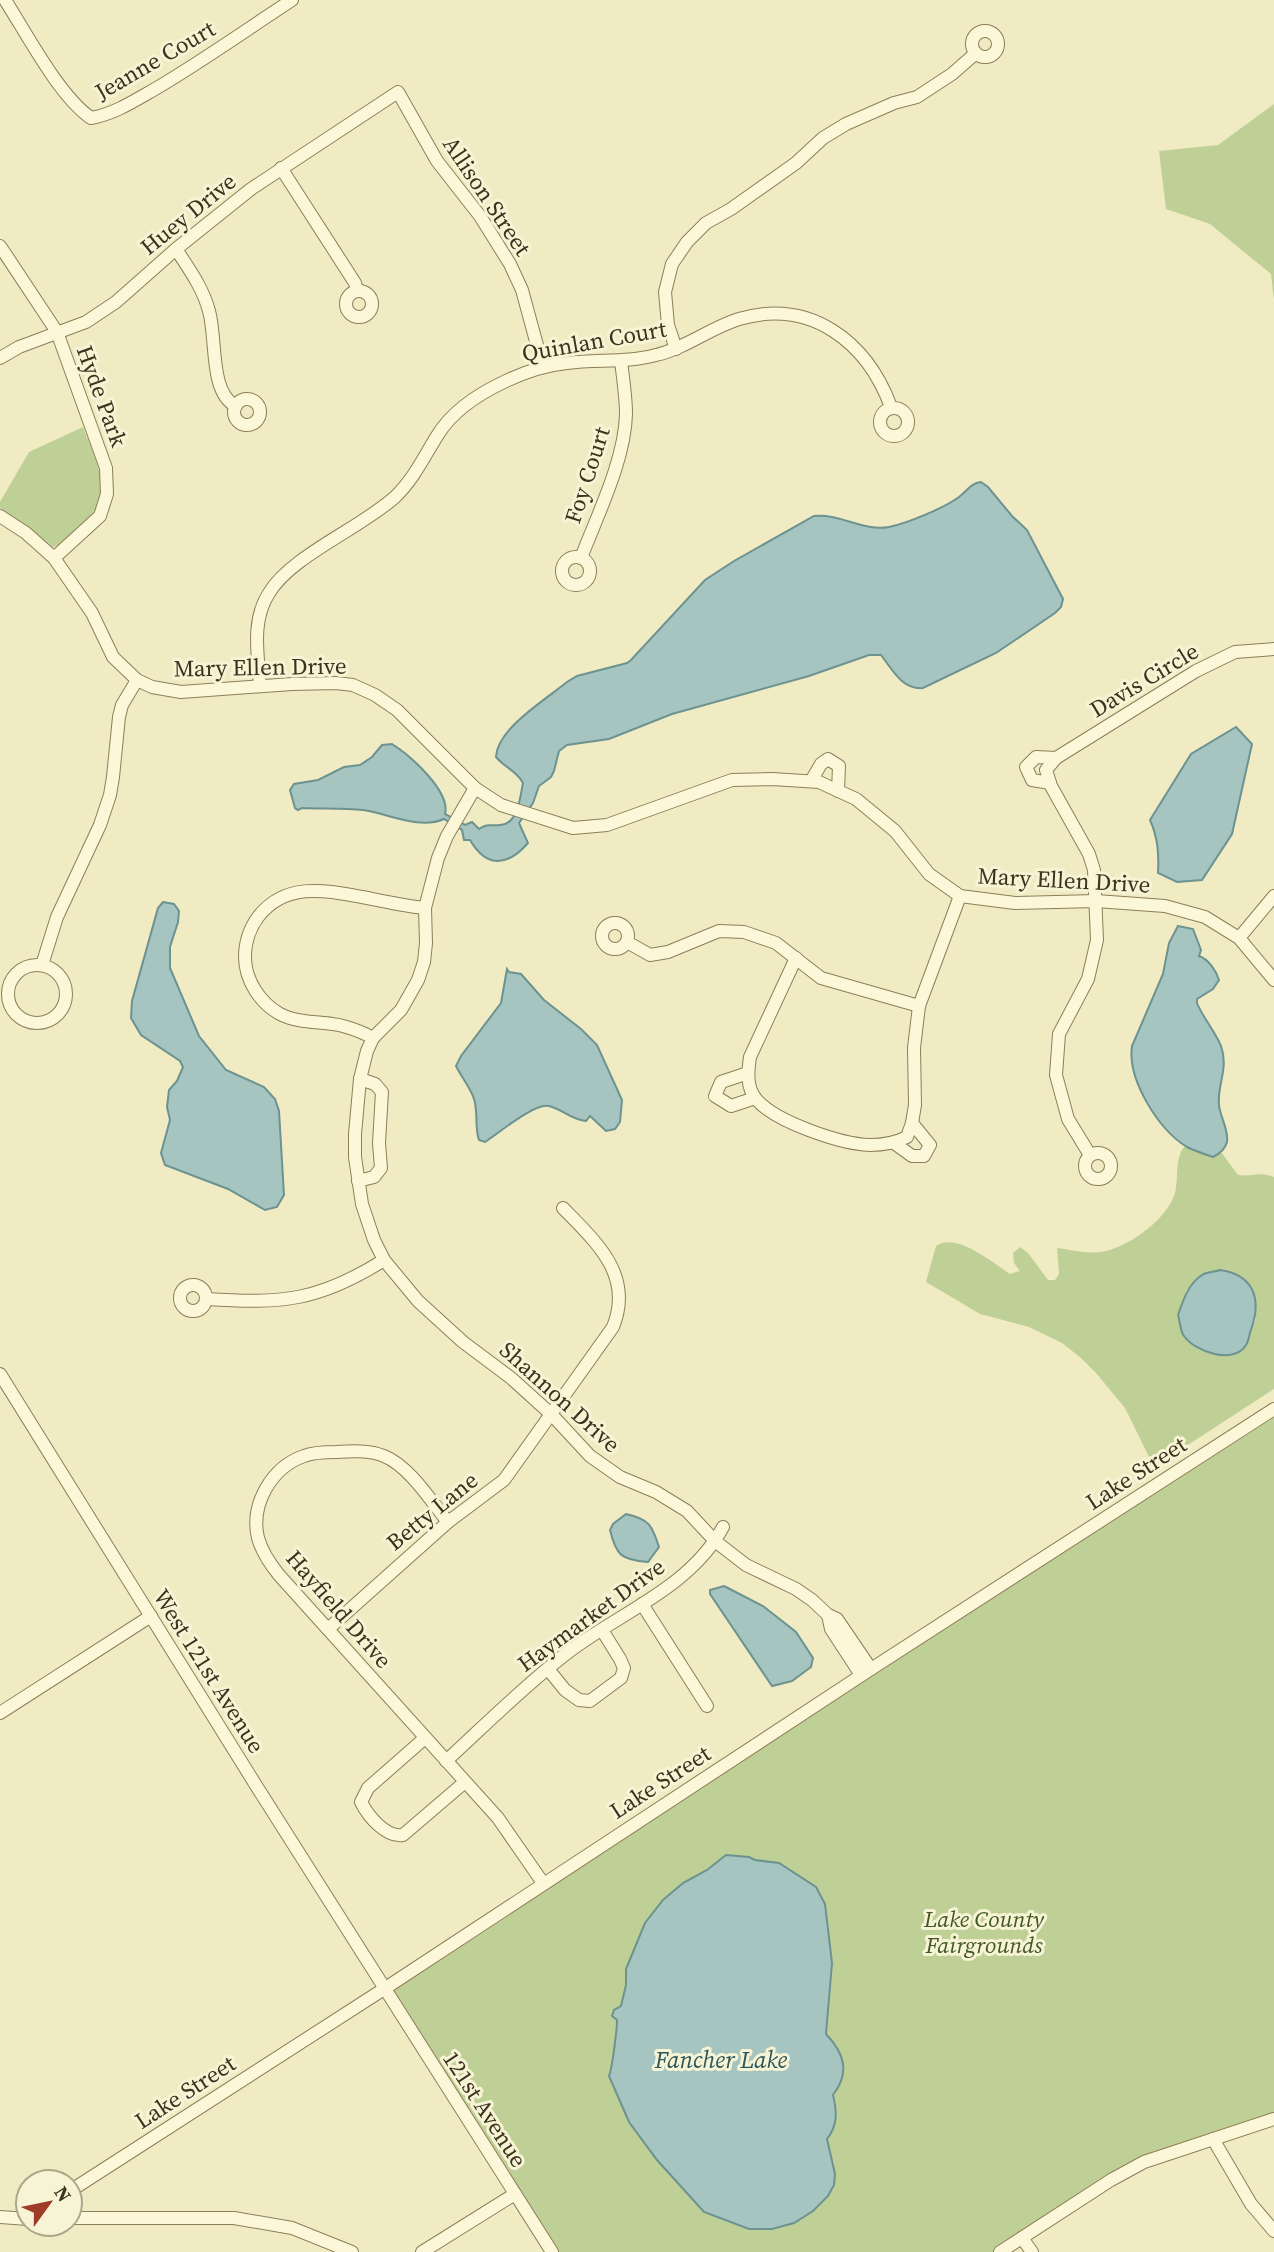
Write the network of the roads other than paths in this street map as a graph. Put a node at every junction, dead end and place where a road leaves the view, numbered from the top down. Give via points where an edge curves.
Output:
1 (2, 0) edge
2 (292, 0) edge
3 (976, 53) dead end
4 (398, 92) joint
5 (281, 167) junction
6 (0, 246) edge
7 (176, 249) junction
8 (357, 290) dead end
9 (57, 332) junction
10 (676, 349) junction
11 (0, 358) edge
12 (621, 360) junction
13 (542, 367) junction
14 (236, 406) dead end
15 (891, 407) dead end
16 (0, 516) edge
17 (54, 558) junction
18 (581, 558) dead end
19 (1274, 649) edge
20 (136, 680) junction
21 (260, 686) junction
22 (1056, 758) junction
23 (1048, 776) junction
24 (811, 781) junction
25 (475, 788) junction
26 (838, 791) junction
27 (960, 896) junction
28 (1274, 897) edge
29 (1096, 901) junction
30 (425, 908) junction
31 (1238, 938) junction
32 (627, 942) dead end
33 (796, 958) junction
34 (42, 965) junction
35 (1274, 980) edge
36 (919, 1006) junction
37 (373, 1038) junction
38 (748, 1073) junction
39 (360, 1079) junction
40 (755, 1098) junction
41 (912, 1122) junction
42 (900, 1140) junction
43 (1090, 1155) dead end
44 (358, 1181) junction
45 (563, 1208) dead end
46 (384, 1260) junction
47 (207, 1299) dead end
48 (0, 1374) edge
49 (1274, 1409) edge
50 (552, 1415) junction
51 (448, 1522) junction
52 (723, 1527) dead end
53 (715, 1541) junction
54 (642, 1604) junction
55 (151, 1616) junction
56 (328, 1629) junction
57 (602, 1630) junction
58 (548, 1669) junction
59 (866, 1672) junction
60 (707, 1706) dead end
61 (0, 1713) edge
62 (425, 1738) junction
63 (446, 1760) junction
64 (465, 1782) junction
65 (543, 1884) junction
66 (384, 1989) junction
67 (1274, 2119) edge
68 (1213, 2139) junction
69 (84, 2182) edge
70 (515, 2194) junction
71 (84, 2218) edge
72 (1274, 2231) edge
73 (1022, 2238) junction
74 (352, 2252) edge
75 (422, 2252) edge
76 (552, 2252) edge
77 (1000, 2252) edge
78 (1032, 2252) edge

1 - 2 street, Jeanne Court via 57,82 90,118 126,106 176,77
3 - 10 street via 917,97 894,103 823,138 796,163 706,222 672,264 665,292
4 - 5 street, Huey Drive
4 - 13 street, Allison Street via 437,161 510,264 522,290
5 - 7 street, Huey Drive
5 - 8 street
6 - 9 street, Hyde Park
7 - 9 street, Huey Drive via 116,302 86,322
7 - 14 street via 205,298 213,324 220,390
9 - 11 street, Huey Drive
9 - 17 street, Hyde Park via 106,468 107,494 100,516
10 - 12 street, Quinlan Court
10 - 15 street, Quinlan Court via 740,319 794,316 822,325 855,347 876,373
12 - 13 street, Quinlan Court
12 - 18 street, Foy Court via 624,438
13 - 21 street, Quinlan Court via 504,382 463,407 394,497 291,569 274,586 257,626
16 - 17 street, Mary Ellen Drive
17 - 20 street, Mary Ellen Drive via 92,613 113,657
19 - 22 street, Davis Circle via 1235,652 1196,671
20 - 21 street, Mary Ellen Drive via 181,692
20 - 34 street via 119,717 111,786 100,825 57,917
21 - 25 street, Mary Ellen Drive via 336,683 375,695 397,710
22 - 23 street, Davis Circle
22 - 23 street via 1036,757 1026,767 1032,780
23 - 29 street via 1089,854
24 - 25 street, Mary Ellen Drive via 732,780 607,825 573,828 501,805
24 - 26 street, Mary Ellen Drive
24 - 26 street via 828,759 839,766
25 - 30 street, Shannon Drive via 447,836
26 - 27 street, Mary Ellen Drive via 856,799 895,831 929,874
27 - 29 street, Mary Ellen Drive via 1015,903
27 - 36 street
28 - 31 street
29 - 31 street, Mary Ellen Drive via 1165,906 1205,917
29 - 43 street via 1097,940 1088,979 1059,1034 1056,1075 1068,1119
30 - 37 street, Shannon Drive via 426,943 418,980 401,1010
30 - 37 street via 296,891 271,903 255,920 246,969 268,1005 293,1018 344,1026
31 - 35 street, Mary Ellen Drive
32 - 33 street via 650,955 668,953 719,931 744,932 776,943
33 - 36 street via 821,978
33 - 38 street via 750,1057
34 - 34 street via 32,964 16,973 8,990 8,1000 18,1016 36,1023 61,1011 66,992 59,974
36 - 41 street
37 - 39 street, Shannon Drive
38 - 40 street
38 - 40 street via 721,1082 715,1096 731,1106
39 - 44 street, Shannon Drive via 355,1134
39 - 44 street via 382,1092 381,1168 374,1177
40 - 42 street via 792,1124 853,1143
41 - 42 street
41 - 42 street via 930,1146 924,1156 912,1156
44 - 46 street, Shannon Drive via 367,1222
45 - 50 street, Betty Lane via 609,1261 621,1292 620,1311
46 - 47 street via 356,1278 316,1294 274,1302
46 - 50 street, Shannon Drive via 418,1301
48 - 55 street, West 121st Avenue
49 - 59 street, Lake Street
50 - 51 street, Betty Lane via 504,1480
50 - 53 street, Shannon Drive via 590,1456 687,1511
51 - 56 street, Betty Lane
51 - 56 street, Hayfield Drive via 405,1471 385,1456 359,1451 307,1454 280,1469 260,1502 258,1537 279,1576
52 - 53 street, Haymarket Drive
53 - 54 street, Haymarket Drive via 689,1571
53 - 59 street, Shannon Drive via 746,1565 796,1589 828,1615 831,1629
54 - 57 street, Haymarket Drive
54 - 60 street
55 - 61 street
55 - 66 street, West 121st Avenue
56 - 62 street, Hayfield Drive
57 - 58 street, Haymarket Drive
57 - 58 street via 621,1659 621,1678 590,1700 579,1700
58 - 63 street, Haymarket Drive
59 - 65 street, Lake Street
62 - 63 street, Hayfield Drive
62 - 64 street via 368,1788 361,1802 364,1808 387,1833 403,1835
63 - 64 street, Hayfield Drive
64 - 65 street, Hayfield Drive via 508,1831
65 - 66 street, Lake Street
66 - 69 street, Lake Street
66 - 70 street, 121st Avenue
67 - 68 street
68 - 72 street via 1251,2204
68 - 73 street via 1144,2162
70 - 75 street
70 - 76 street, 121st Avenue
71 - 74 street via 234,2218 292,2228
73 - 77 street
73 - 78 street

